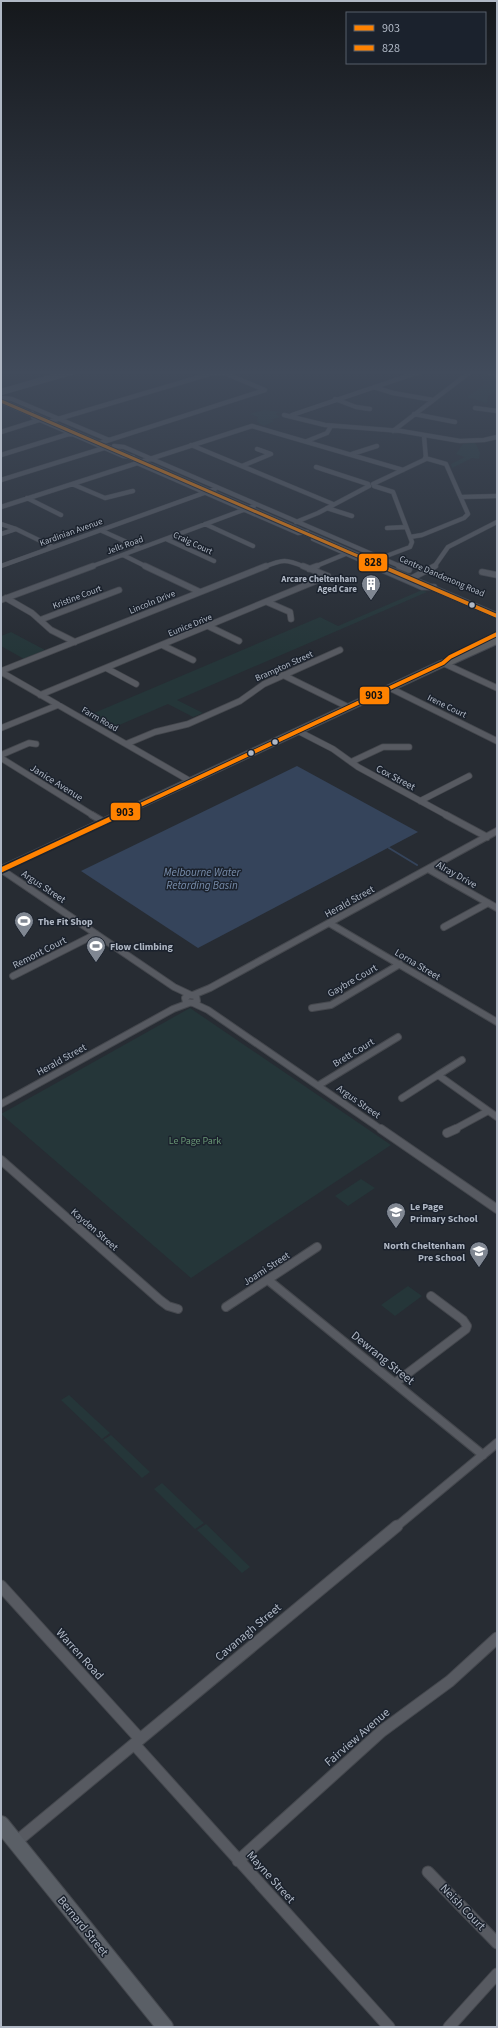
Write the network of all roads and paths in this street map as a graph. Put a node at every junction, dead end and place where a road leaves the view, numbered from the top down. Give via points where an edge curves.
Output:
1 (49, 464) edge
2 (131, 464) edge
3 (150, 464) edge
4 (151, 464) edge
5 (236, 464) edge
6 (248, 464) edge
7 (383, 464) edge
8 (416, 464) edge
9 (445, 464) edge
10 (242, 466) junction
11 (316, 467) dead end
12 (403, 470) junction
13 (1, 480) edge
14 (72, 484) junction
15 (371, 485) junction
16 (132, 491) dead end
17 (210, 491) junction
18 (497, 496) edge
19 (461, 497) junction
20 (27, 498) junction
21 (333, 504) junction
22 (1, 507) edge
23 (250, 508) junction
24 (326, 508) junction
25 (62, 515) dead end
26 (352, 516) dead end
27 (497, 522) edge
28 (293, 523) junction
29 (1, 524) edge
30 (205, 524) junction
31 (406, 527) junction
32 (387, 528) dead end
33 (16, 529) junction
34 (100, 530) junction
35 (307, 532) junction
36 (1, 534) edge
37 (410, 536) junction
38 (166, 539) junction
39 (253, 546) dead end
40 (53, 547) junction
41 (140, 548) junction
42 (351, 552) junction
43 (123, 555) junction
44 (378, 560) junction
45 (214, 561) dead end
46 (1, 566) edge
47 (310, 569) junction
48 (482, 572) dead end
49 (411, 575) junction
50 (497, 575) edge
51 (434, 587) junction
52 (119, 590) dead end
53 (200, 592) junction
54 (3, 599) edge
55 (267, 602) junction
56 (497, 611) edge
57 (497, 616) edge
58 (291, 619) dead end
59 (40, 620) junction
60 (208, 626) junction
61 (497, 634) edge
62 (497, 640) edge
63 (238, 641) dead end
64 (74, 642) junction
65 (162, 645) junction
66 (340, 650) dead end
67 (193, 660) dead end
68 (443, 663) junction
69 (106, 668) junction
70 (1, 672) edge
71 (283, 675) junction
72 (136, 684) dead end
73 (390, 688) junction
74 (497, 688) edge
75 (40, 695) junction
76 (58, 705) junction
77 (348, 708) junction
78 (1, 728) edge
79 (298, 731) junction
80 (497, 741) edge
81 (36, 744) dead end
82 (126, 744) junction
83 (409, 747) dead end
84 (1, 755) edge
85 (1, 758) edge
86 (351, 762) junction
87 (469, 776) dead end
88 (190, 781) junction
89 (420, 801) junction
90 (104, 822) junction
91 (497, 831) edge
92 (487, 837) junction
93 (428, 869) junction
94 (1, 870) edge
95 (488, 902) junction
96 (497, 908) edge
97 (329, 923) junction
98 (444, 926) dead end
99 (96, 934) junction
100 (400, 964) junction
101 (13, 976) dead end
102 (191, 999) junction
103 (312, 1008) dead end
104 (497, 1022) edge
105 (398, 1037) dead end
106 (462, 1060) dead end
107 (438, 1075) junction
108 (319, 1085) junction
109 (402, 1098) dead end
110 (1, 1104) edge
111 (488, 1111) junction
112 (497, 1117) edge
113 (447, 1133) dead end
114 (1, 1160) edge
115 (497, 1209) edge
116 (317, 1247) dead end
117 (268, 1280) junction
118 (431, 1296) dead end
119 (226, 1307) dead end
120 (178, 1309) dead end
121 (395, 1383) junction
122 (497, 1443) edge
123 (484, 1455) junction
124 (1, 1586) edge
125 (497, 1638) edge
126 (137, 1742) junction
127 (1, 1824) edge
128 (16, 1842) junction
129 (238, 1861) junction
130 (428, 1872) dead end
131 (497, 1943) edge
132 (497, 1974) edge
133 (165, 2027) edge
134 (389, 2027) edge
135 (449, 2027) edge

1 - 13 street
2 - 14 street
3 - 17 main road, Centre Dandenong Road
4 - 28 street, Centre Dandenong Road
5 - 10 street
6 - 10 street
7 - 12 street
8 - 12 street
9 - 19 street
10 - 21 street
11 - 15 street
12 - 15 street
14 - 16 street via 104,498
14 - 20 street
15 - 21 street
15 - 31 street via 393,492
17 - 23 main road, Centre Dandenong Road
17 - 34 street, Kardinian Avenue
18 - 19 street
19 - 37 street via 468,513 466,517
20 - 22 street
20 - 25 street
21 - 24 street
23 - 28 main road, Centre Dandenong Road
23 - 30 street, Jells Road
23 - 35 street, Centre Dandenong Road via 298,533
24 - 26 street
24 - 28 street
27 - 49 street via 448,547 431,569
28 - 35 main road, Centre Dandenong Road
28 - 42 main road, Centre Dandenong Road
28 - 44 street, Centre Dandenong Road
29 - 33 street
30 - 38 street, Jells Road
30 - 39 street
31 - 32 street
31 - 37 street
33 - 36 street
33 - 40 street
34 - 40 street, Kardinian Avenue
34 - 41 street
35 - 42 main road, Centre Dandenong Road via 316,539
37 - 44 street via 411,546
38 - 41 street, Jells Road
38 - 45 street, Craig Court
40 - 46 street, Kardinian Avenue
41 - 43 street, Jells Road
42 - 44 main road, Centre Dandenong Road
42 - 47 street
42 - 51 street, Centre Dandenong Road via 420,586
43 - 53 street
43 - 54 street, Jells Road
44 - 49 main road, Centre Dandenong Road
47 - 53 street, Lincoln Drive via 289,560 282,560
47 - 55 street, Eunice Drive via 328,576
48 - 50 street
49 - 51 main road, Centre Dandenong Road
49 - 56 main road, Centre Dandenong Road
51 - 57 main road, Centre Dandenong Road
52 - 59 street, Kristine Court
53 - 64 street, Lincoln Drive
54 - 59 street via 30,611
55 - 58 street via 290,612
55 - 60 street, Eunice Drive
59 - 64 street
60 - 63 street
60 - 65 street, Eunice Drive
61 - 68 highway via 445,659
62 - 68 highway
64 - 70 street, Lincoln Drive
65 - 67 street
65 - 69 street, Eunice Drive
66 - 71 street, Brampton Street
68 - 73 highway
68 - 74 street
69 - 72 street
69 - 75 street, Eunice Drive
70 - 75 street, Farm Road
71 - 77 street
71 - 82 street, Brampton Street via 234,704 188,724 155,732
73 - 77 highway
73 - 80 street, Irene Court
75 - 76 street, Farm Road
76 - 78 street
76 - 82 street, Farm Road
77 - 79 highway
79 - 86 street, Cox Street via 333,749
79 - 88 highway
81 - 84 street via 29,743
82 - 88 street, Farm Road
83 - 86 street via 383,747
85 - 90 street, Janice Avenue
86 - 89 street, Cox Street
87 - 89 street
88 - 90 highway
89 - 92 street, Cox Street
90 - 94 highway
91 - 92 street, Herald Street
92 - 93 street, Herald Street
93 - 95 street, Alray Drive
93 - 97 street, Herald Street
94 - 99 street, Argus Street
95 - 96 street, Alray Drive
95 - 98 street
97 - 100 street, Lorna Street
97 - 102 street, Herald Street
99 - 101 street, Remont Court
99 - 102 street, Argus Street
100 - 103 street, Gaybre Court via 331,1005
100 - 104 street, Lorna Street
102 - 108 street, Argus Street
102 - 110 street, Herald Street
105 - 108 street, Brett Court
106 - 107 street
107 - 109 street
107 - 111 street
108 - 115 street, Argus Street
111 - 112 street
111 - 113 street
114 - 120 street, Kayden Street via 160,1300
116 - 117 street, Joami Street
117 - 119 street, Joami Street
117 - 121 street, Dewrang Street
118 - 121 street via 463,1320 466,1329
121 - 123 street, Dewrang Street
122 - 123 street, Cavanagh Street
123 - 126 street, Cavanagh Street
124 - 126 street, Warren Road
125 - 129 street, Fairview Avenue via 450,1681 382,1731
126 - 128 street, Cavanagh Street
126 - 129 street, Mayne Street
127 - 128 main road, Bernard Street
128 - 133 main road, Bernard Street
129 - 134 street, Mayne Street
130 - 131 street, Neish Court
132 - 135 street

